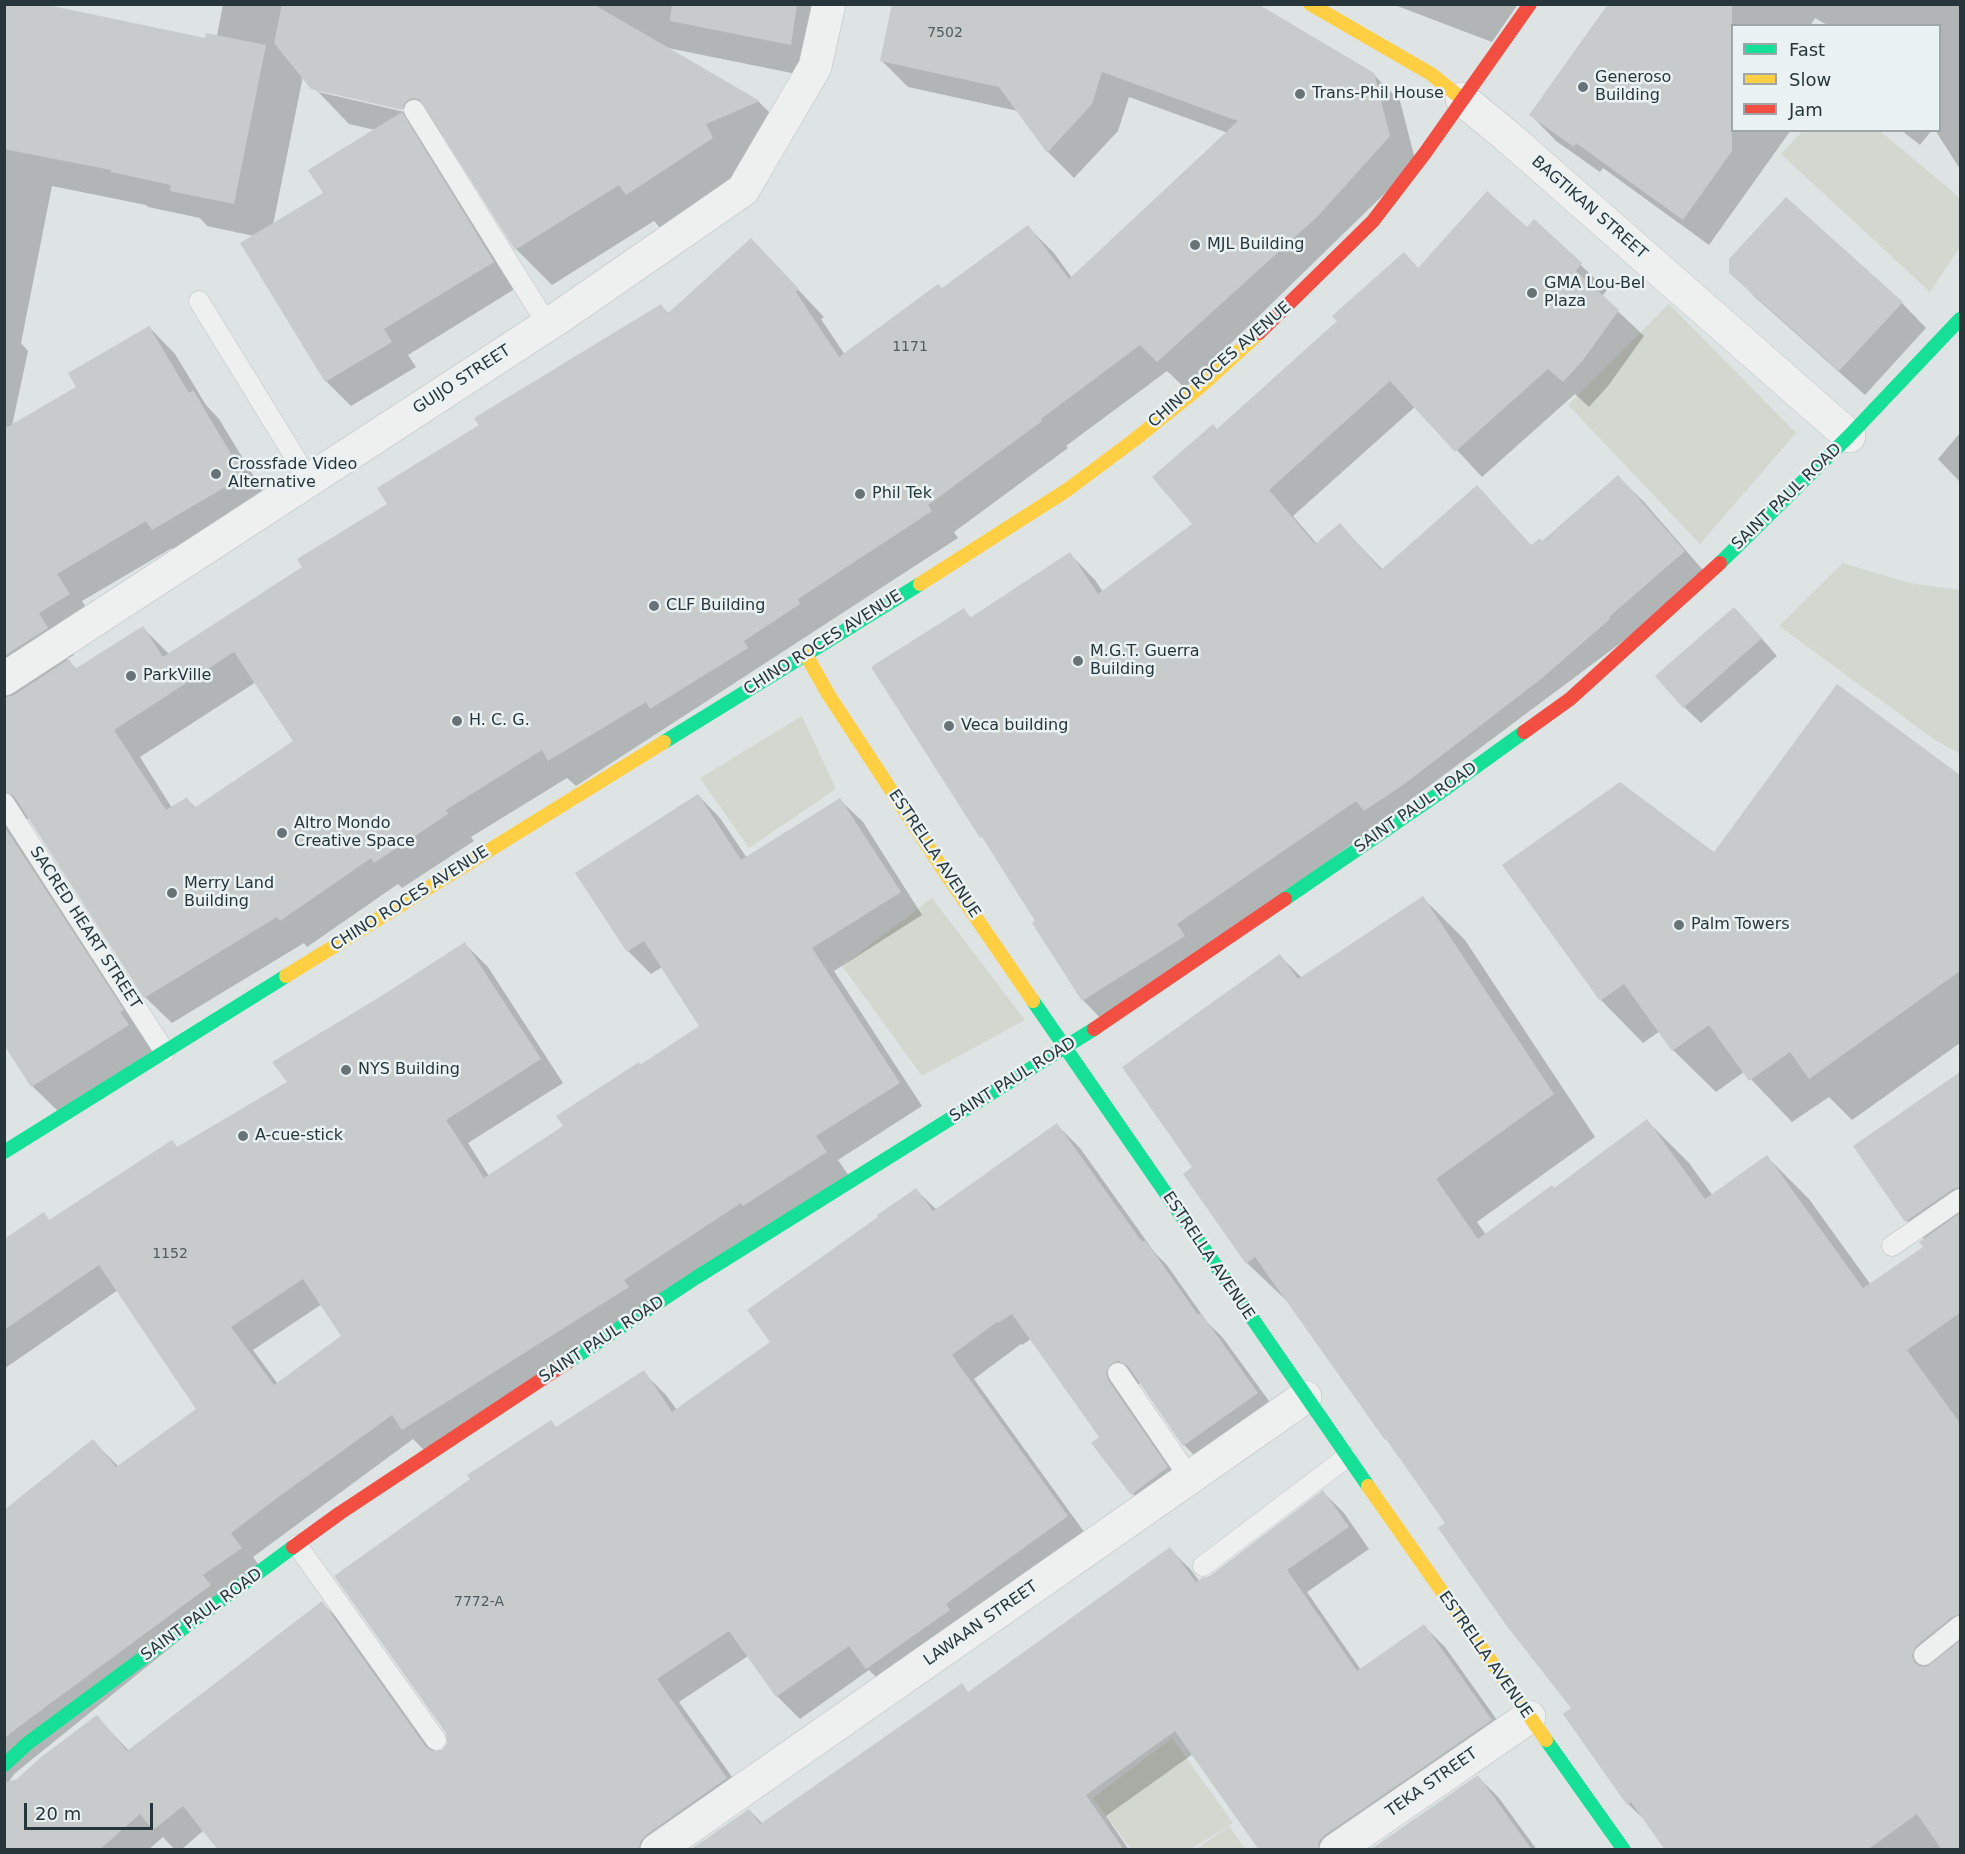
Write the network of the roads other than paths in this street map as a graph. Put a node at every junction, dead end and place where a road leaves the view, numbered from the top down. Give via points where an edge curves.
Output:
1 (828, 4) edge
2 (1310, 4) edge
3 (1530, 4) edge
4 (1462, 99) junction
5 (414, 110) dead end
6 (199, 301) dead end
7 (1960, 319) edge
8 (547, 324) junction
9 (1849, 436) junction
10 (309, 480) junction
11 (806, 653) junction
12 (4, 679) edge
13 (4, 803) edge
14 (1066, 1048) junction
15 (165, 1052) junction
16 (4, 1152) edge
17 (1960, 1199) edge
18 (1892, 1246) dead end
19 (1118, 1373) dead end
20 (1305, 1397) junction
21 (1347, 1457) junction
22 (1190, 1478) junction
23 (297, 1545) junction
24 (1203, 1566) dead end
25 (1960, 1626) edge
26 (1924, 1654) dead end
27 (1528, 1717) junction
28 (436, 1740) dead end
29 (4, 1765) edge
30 (657, 1850) edge
31 (1336, 1850) edge
32 (1624, 1850) edge

1 - 8 street, GUIJO STREET via 815,67 743,190
2 - 4 street, BAGTIKAN STREET via 1431,74
3 - 4 street, CHINO ROCES AVENUE
4 - 9 street, BAGTIKAN STREET
4 - 11 street, CHINO ROCES AVENUE via 1373,221 1200,386 1067,490
5 - 8 lane
6 - 10 lane
7 - 9 street, SAINT PAUL ROAD
8 - 10 street, GUIJO STREET
9 - 14 street, SAINT PAUL ROAD via 1716,566 1570,699
10 - 12 street, GUIJO STREET
11 - 14 street, ESTRELLA AVENUE via 828,694 946,874
11 - 15 street, CHINO ROCES AVENUE
13 - 15 lane, SACRED HEART STREET
14 - 20 street, ESTRELLA AVENUE
14 - 23 street, SAINT PAUL ROAD via 697,1277
15 - 16 street, CHINO ROCES AVENUE
17 - 18 lane
19 - 22 lane
20 - 21 street, ESTRELLA AVENUE
20 - 22 street, LAWAAN STREET
21 - 24 lane
21 - 27 street, ESTRELLA AVENUE
22 - 30 street, LAWAAN STREET
23 - 28 lane
23 - 29 street, SAINT PAUL ROAD via 28,1743
25 - 26 lane
27 - 31 street, TEKA STREET
27 - 32 street, ESTRELLA AVENUE

